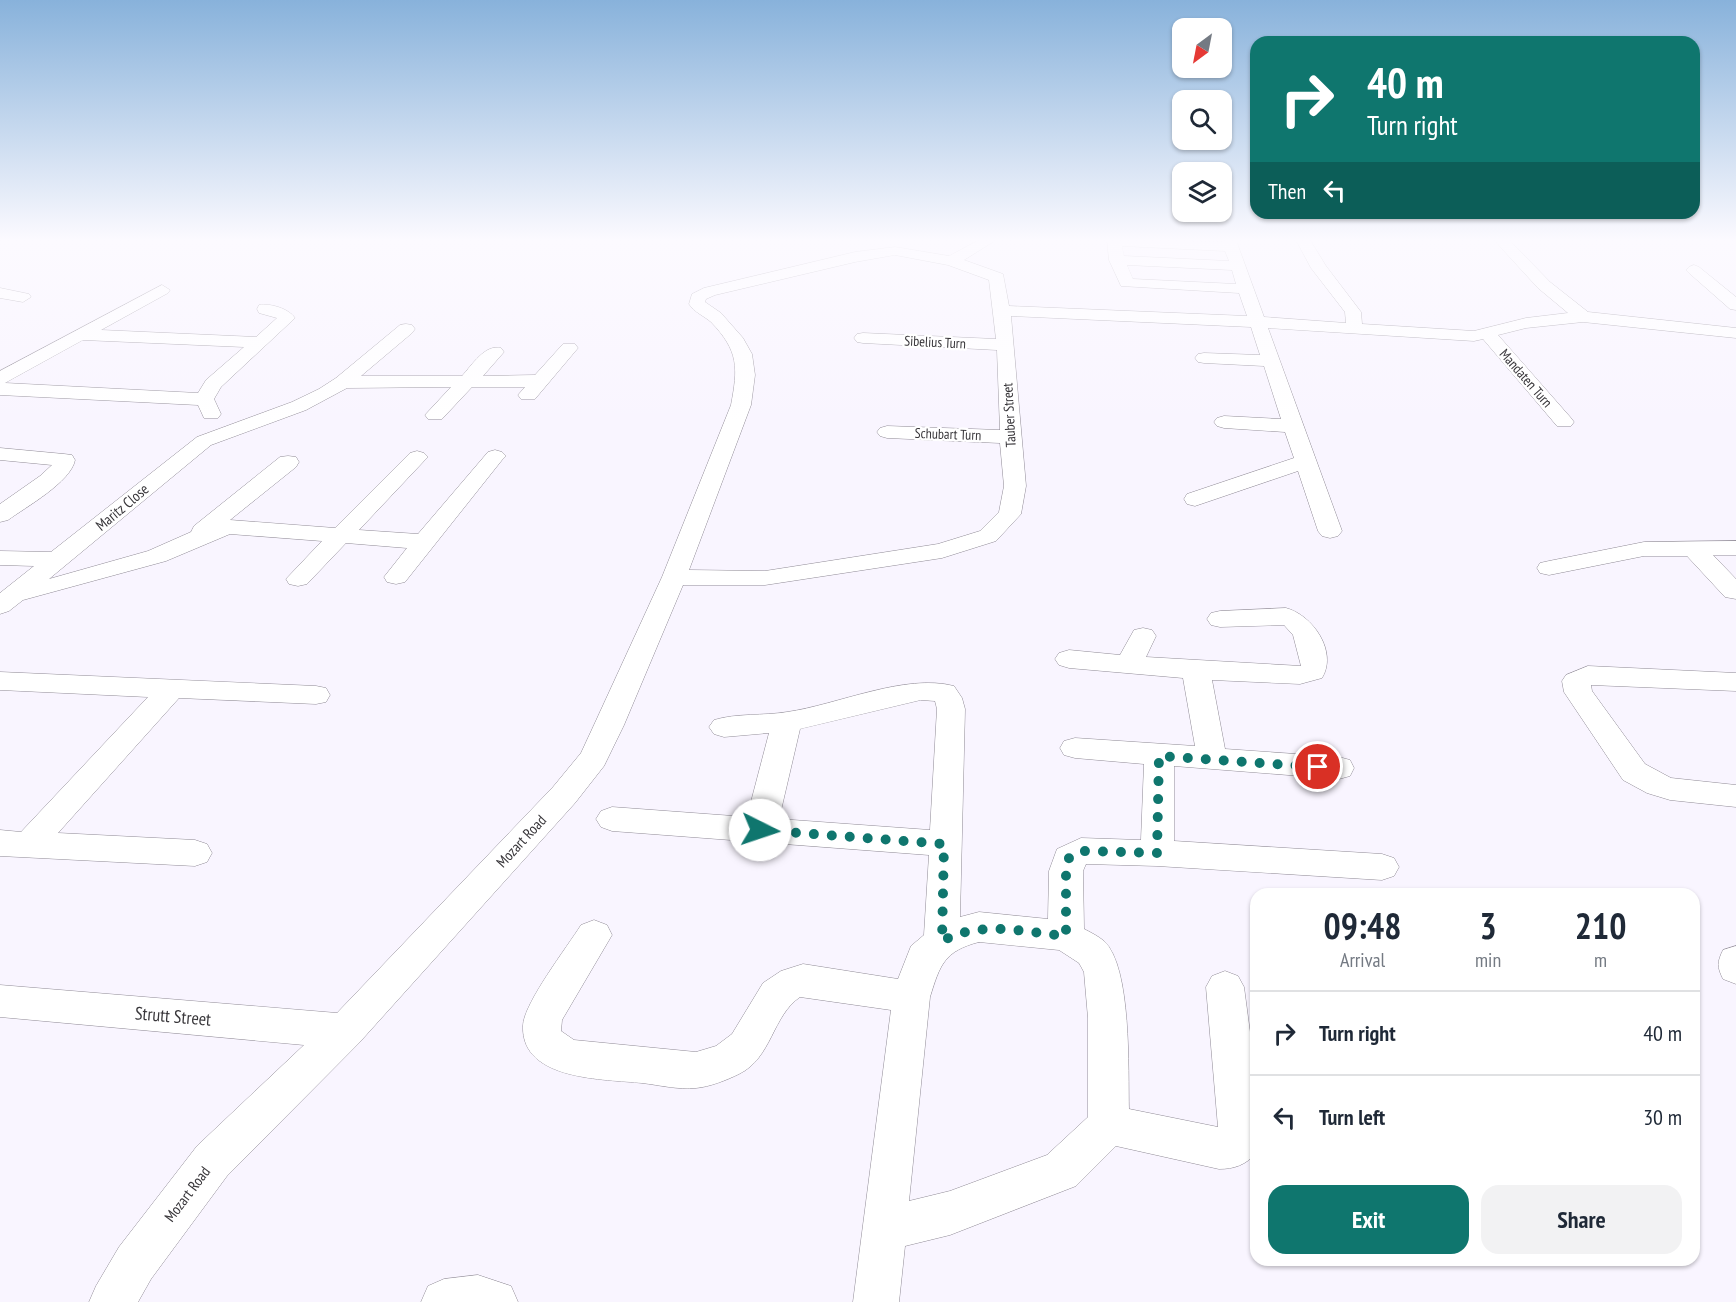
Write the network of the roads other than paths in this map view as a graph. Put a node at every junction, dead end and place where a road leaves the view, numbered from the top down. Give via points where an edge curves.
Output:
1 (143, 301) edge
2 (697, 301) edge
3 (999, 301) edge
4 (1251, 301) edge
5 (1344, 301) edge
6 (1563, 301) edge
7 (266, 309) dead end
8 (1000, 311) junction
9 (1583, 317) junction
10 (1257, 322) junction
11 (1352, 328) junction
12 (406, 329) dead end
13 (1736, 333) edge
14 (1488, 334) junction
15 (83, 335) junction
16 (1196, 335) dead end
17 (863, 338) dead end
18 (1265, 341) junction
19 (258, 342) junction
20 (1006, 345) junction
21 (569, 348) dead end
22 (495, 352) dead end
23 (1204, 358) dead end
24 (1272, 361) junction
25 (0, 379) edge
26 (465, 381) junction
27 (540, 381) junction
28 (343, 382) junction
29 (0, 389) edge
30 (204, 399) junction
31 (526, 399) dead end
32 (435, 415) dead end
33 (1224, 422) dead end
34 (1564, 422) dead end
35 (1295, 426) junction
36 (887, 432) dead end
37 (1010, 437) junction
38 (204, 441) junction
39 (4, 456) edge
40 (495, 456) dead end
41 (417, 458) dead end
42 (1308, 461) junction
43 (288, 462) dead end
44 (1195, 499) dead end
45 (0, 515) edge
46 (1330, 531) dead end
47 (340, 537) junction
48 (189, 541) junction
49 (425, 542) junction
50 (1693, 548) junction
51 (1736, 548) edge
52 (0, 558) edge
53 (59, 560) junction
54 (1549, 568) dead end
55 (396, 577) dead end
56 (674, 577) junction
57 (298, 579) dead end
58 (1734, 592) dead end
59 (6, 602) edge
60 (1220, 619) dead end
61 (1143, 636) dead end
62 (1069, 659) dead end
63 (1129, 665) junction
64 (1196, 670) junction
65 (0, 681) edge
66 (1736, 682) edge
67 (171, 689) junction
68 (316, 695) dead end
69 (787, 722) junction
70 (724, 727) dead end
71 (1075, 748) dead end
72 (1159, 756) junction
73 (1212, 759) junction
74 (1339, 768) dead end
75 (1736, 796) edge
76 (612, 819) dead end
77 (760, 830) junction
78 (14, 844) edge
79 (944, 844) junction
80 (195, 853) dead end
81 (1157, 853) junction
82 (1382, 867) dead end
83 (594, 935) dead end
84 (1066, 936) junction
85 (942, 941) junction
86 (1736, 960) edge
87 (1736, 968) edge
88 (1225, 987) dead end
89 (911, 997) junction
90 (0, 1001) edge
91 (345, 1031) junction
92 (1245, 1070) edge
93 (1109, 1125) junction
94 (884, 1230) junction
95 (112, 1302) edge
96 (444, 1302) edge
97 (495, 1302) edge
98 (876, 1302) edge

1 - 15 street
2 - 56 street, Mozart Road via 734,338 746,375 741,405
3 - 8 street, Tauber Street
4 - 10 street
5 - 11 street via 1353,312
6 - 9 street
7 - 19 street via 287,318
8 - 10 street
8 - 20 street, Tauber Street
9 - 13 street
9 - 14 street via 1526,323
10 - 11 street
10 - 18 street
11 - 14 street
12 - 28 street, Maritz Close
14 - 34 street, Mandaten Turn
15 - 19 street
15 - 25 street
16 - 18 street
17 - 20 street, Sibelius Turn
18 - 24 street
19 - 30 street via 213,384
20 - 37 street, Tauber Street
21 - 27 street
22 - 26 street
23 - 24 street
24 - 35 street
26 - 27 street
26 - 28 street
26 - 32 street
27 - 31 street
28 - 38 street, Maritz Close via 299,406
29 - 30 street
30 - 38 street via 211,413 202,431
33 - 35 street
35 - 42 street
36 - 37 street, Schubart Turn
37 - 56 street, Tauber Street via 1015,486 1010,514 988,536 942,551 765,578
38 - 53 street, Maritz Close
39 - 45 street via 64,460 48,481
40 - 49 street
41 - 47 street
42 - 44 street
42 - 46 street
43 - 48 street
47 - 48 street via 228,527
47 - 49 street
47 - 57 street
48 - 59 street via 161,566
49 - 55 street
50 - 51 street
50 - 54 street via 1644,549
50 - 58 street
52 - 53 street
53 - 59 street, Maritz Close
56 - 91 street, Mozart Road via 593,758 564,795
60 - 64 street via 1286,616 1296,620 1302,624 1315,664 1311,672 1300,675
61 - 63 street
62 - 63 street
63 - 64 street
64 - 73 street
65 - 67 street
66 - 75 street via 1588,675 1576,681 1578,692 1629,765 1645,780 1660,788
67 - 68 street
67 - 78 street
69 - 70 street
69 - 77 street
69 - 79 street via 921,692 944,693 951,709
71 - 72 street
72 - 73 street
72 - 81 street
73 - 74 street
76 - 77 street
77 - 79 street
78 - 80 street
79 - 85 street
81 - 82 street
81 - 84 street via 1081,851 1069,858
83 - 89 street via 540,1027 548,1045 572,1058 696,1070 726,1062 746,1046 776,994 803,980
84 - 85 street via 980,927
84 - 93 street via 1092,952 1102,971
85 - 89 street via 924,957
86 - 87 street
88 - 92 street
89 - 94 street
90 - 91 street, Strutt Street
91 - 95 street, Mozart Road via 212,1161 135,1263
92 - 93 street via 1240,1140 1232,1148
93 - 94 street via 1061,1171 950,1214
94 - 98 street
96 - 97 street via 478,1298

